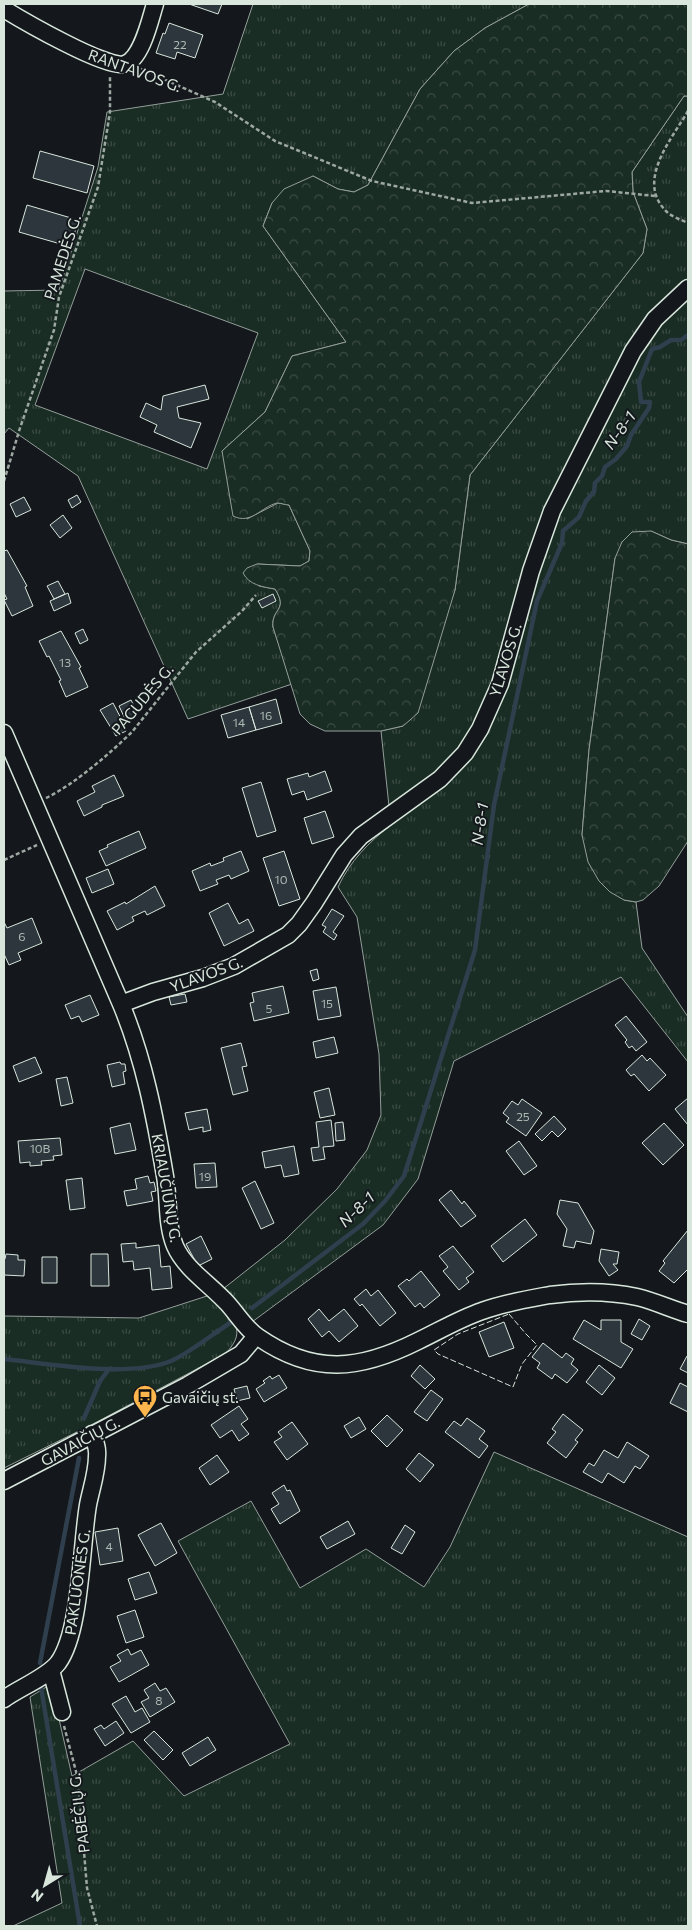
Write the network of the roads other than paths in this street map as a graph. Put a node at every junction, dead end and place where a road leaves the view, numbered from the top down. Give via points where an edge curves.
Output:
1 (155, 4) edge
2 (4, 9) edge
3 (688, 288) edge
4 (4, 733) edge
5 (121, 1004) junction
6 (688, 1314) edge
7 (256, 1336) junction
8 (92, 1434) junction
9 (4, 1481) edge
10 (51, 1670) junction
11 (4, 1699) edge
12 (62, 1712) road end

1 - 2 street, RANTAVOS G. via 139,50 118,64 34,27
3 - 5 street, YLAVOS G. via 655,319 633,351 552,510 531,571 500,684 480,729 465,753 440,779 361,836 288,935 234,966
4 - 5 street, KRIAUČIŪNŲ G.
5 - 7 street, KRIAUČIŪNŲ G. via 137,1044 152,1104 175,1246 180,1256
6 - 7 street, KRIAUČIŪNŲ G. via 617,1294 575,1292 549,1295 482,1311 416,1343 352,1365 314,1363
7 - 8 street, GAVAIČIŲ G. via 241,1354
8 - 9 street, GAVAIČIŲ G.
8 - 10 street, PAKLUONĖS G. via 98,1457 88,1506 74,1616 68,1645
10 - 11 street, PAKLUONĖS G.
10 - 12 street

